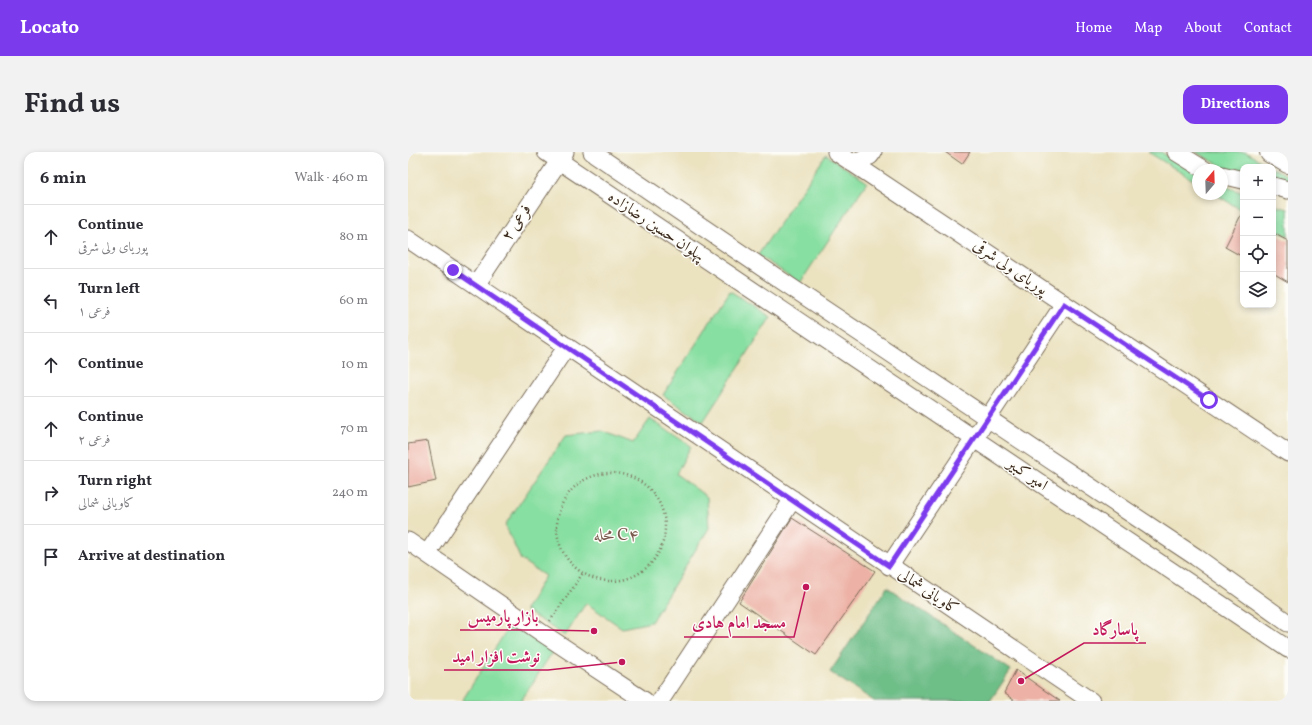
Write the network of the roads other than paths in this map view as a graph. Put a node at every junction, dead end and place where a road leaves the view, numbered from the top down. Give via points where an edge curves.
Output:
1 (592, 152) edge
2 (836, 152) edge
3 (873, 152) edge
4 (1176, 152) edge
5 (1271, 152) edge
6 (557, 155) edge
7 (853, 158) edge
8 (1288, 162) edge
9 (1195, 164) edge
10 (1228, 176) edge
11 (1240, 179) edge
12 (1276, 187) edge
13 (1288, 190) edge
14 (408, 239) edge
15 (741, 254) junction
16 (727, 275) junction
17 (779, 280) joint
18 (476, 284) junction
19 (766, 300) joint
20 (810, 300) junction
21 (1064, 304) junction
22 (797, 321) junction
23 (568, 346) junction
24 (988, 419) junction
25 (974, 440) junction
26 (1288, 452) edge
27 (793, 500) junction
28 (408, 541) edge
29 (427, 554) junction
30 (889, 566) junction
31 (1288, 623) edge
32 (1284, 642) edge
33 (645, 701) edge
34 (660, 701) edge
35 (1091, 701) edge

1 - 15 street, پهلوان حسین رضازاده
2 - 7 street, پوریای ولی شرقی
3 - 7 street via 870,156
4 - 9 street
5 - 8 main road
6 - 16 street, پهلوان حسین رضازاده
6 - 18 street, فرعی ۲
7 - 21 street, پوریای ولی شرقی
10 - 11 street
12 - 13 street
14 - 18 street, کاویانی شمالی
15 - 16 street
15 - 17 street, پهلوان حسین رضازاده
16 - 19 street, پهلوان حسین رضازاده
17 - 20 street, امیر کبیر
18 - 23 street, کاویانی شمالی
19 - 22 street, امیر کبیر
20 - 22 street
20 - 24 street, امیر کبیر
21 - 24 street
21 - 26 street, پوریای ولی شرقی
22 - 25 street, امیر کبیر
23 - 27 street, کاویانی شمالی
23 - 29 street
24 - 25 street
24 - 31 street, امیر کبیر via 1189,553
25 - 30 street
25 - 32 street, امیر کبیر
27 - 30 street, کاویانی شمالی
27 - 34 street
28 - 29 street
29 - 33 street
30 - 35 street, کاویانی شمالی

